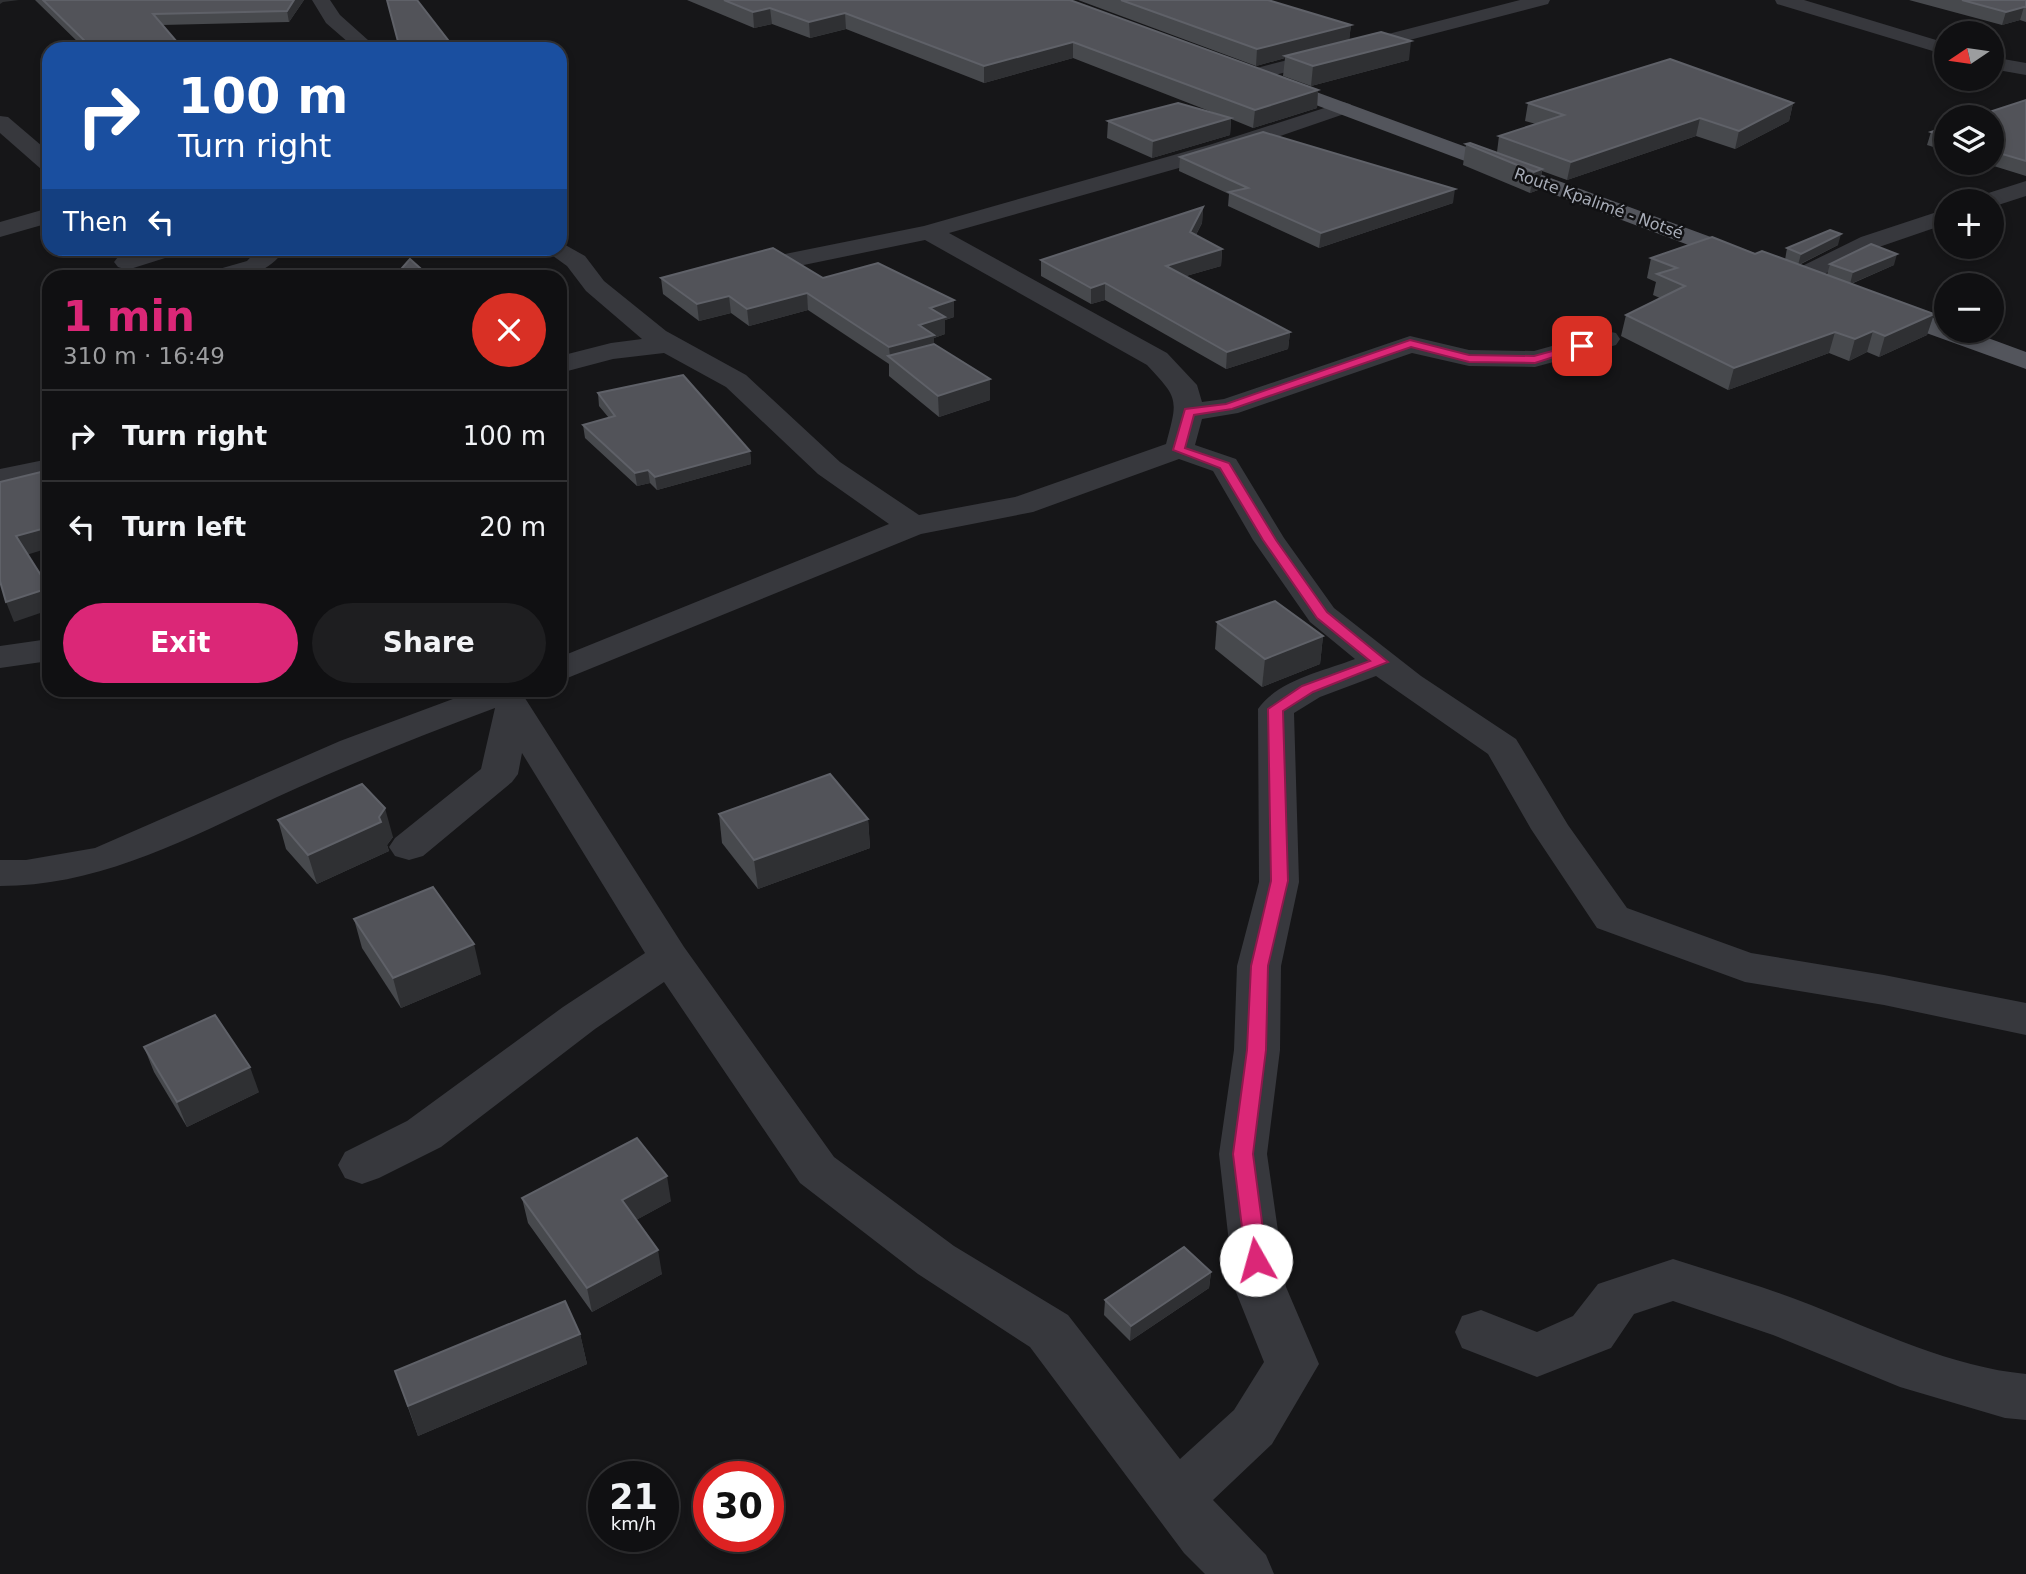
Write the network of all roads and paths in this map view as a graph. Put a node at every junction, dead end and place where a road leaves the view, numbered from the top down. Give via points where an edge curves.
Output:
1 (321, 0) edge
2 (1541, 0) edge
3 (1784, 0) edge
4 (360, 42) edge
5 (1934, 45) edge
6 (1227, 66) edge
7 (2004, 67) edge
8 (2026, 69) edge
9 (1252, 75) junction
10 (1343, 108) junction
11 (0, 122) edge
12 (42, 158) edge
13 (2026, 188) edge
14 (2004, 195) edge
15 (42, 217) edge
16 (1934, 220) edge
17 (0, 230) edge
18 (928, 232) junction
19 (146, 256) edge
20 (266, 256) edge
21 (567, 256) edge
22 (794, 259) edge
23 (127, 262) edge
24 (242, 270) edge
25 (1799, 277) junction
26 (1824, 287) edge
27 (1862, 301) edge
28 (1606, 339) dead end
29 (669, 344) junction
30 (2026, 361) edge
31 (567, 363) edge
32 (1189, 412) junction
33 (1179, 450) junction
34 (42, 469) edge
35 (0, 478) edge
36 (913, 526) junction
37 (42, 651) edge
38 (0, 657) edge
39 (1381, 662) junction
40 (567, 667) edge
41 (500, 697) edge
42 (506, 697) edge
43 (507, 697) edge
44 (409, 847) dead end
45 (0, 873) edge
46 (670, 957) junction
47 (2026, 1019) edge
48 (362, 1165) dead end
49 (1481, 1332) dead end
50 (2026, 1397) edge
51 (1175, 1496) junction
52 (1245, 1574) edge

1 - 4 street via 333,19
2 - 9 street
3 - 5 street
6 - 9 main road, Route Kpalimé - Notsé
7 - 8 street
9 - 10 main road, Route Kpalimé - Notsé
10 - 18 street via 1217,150
10 - 25 main road, Route Kpalimé - Notsé
11 - 12 street
13 - 14 street
15 - 17 street
16 - 25 street via 1870,242
18 - 22 street
18 - 32 street via 1157,359 1187,391
19 - 23 street
20 - 24 street via 256,266
21 - 29 street via 595,286
25 - 26 main road, Route Kpalimé - Notsé
27 - 30 main road
28 - 32 street via 1535,359 1469,358 1410,344 1228,407
29 - 31 street via 611,351
29 - 36 street via 736,381 829,468
32 - 33 street
33 - 36 street via 1022,505
33 - 39 street via 1225,465 1269,540 1322,615
34 - 35 street
36 - 40 street
37 - 38 street
39 - 47 street via 1503,747 1551,830 1612,918 1745,967
39 - 51 street via 1307,689 1276,709 1279,881 1259,966 1257,1050 1243,1154 1260,1287 1292,1364 1253,1427
41 - 45 street via 353,749 104,859
42 - 44 street via 499,774
43 - 46 street
46 - 48 street via 579,1018 424,1134
46 - 51 street via 817,1170 936,1260 1049,1331
49 - 50 street via 1537,1355 1592,1332 1616,1299 1673,1280 1790,1319 1900,1364
51 - 52 street via 1204,1534

